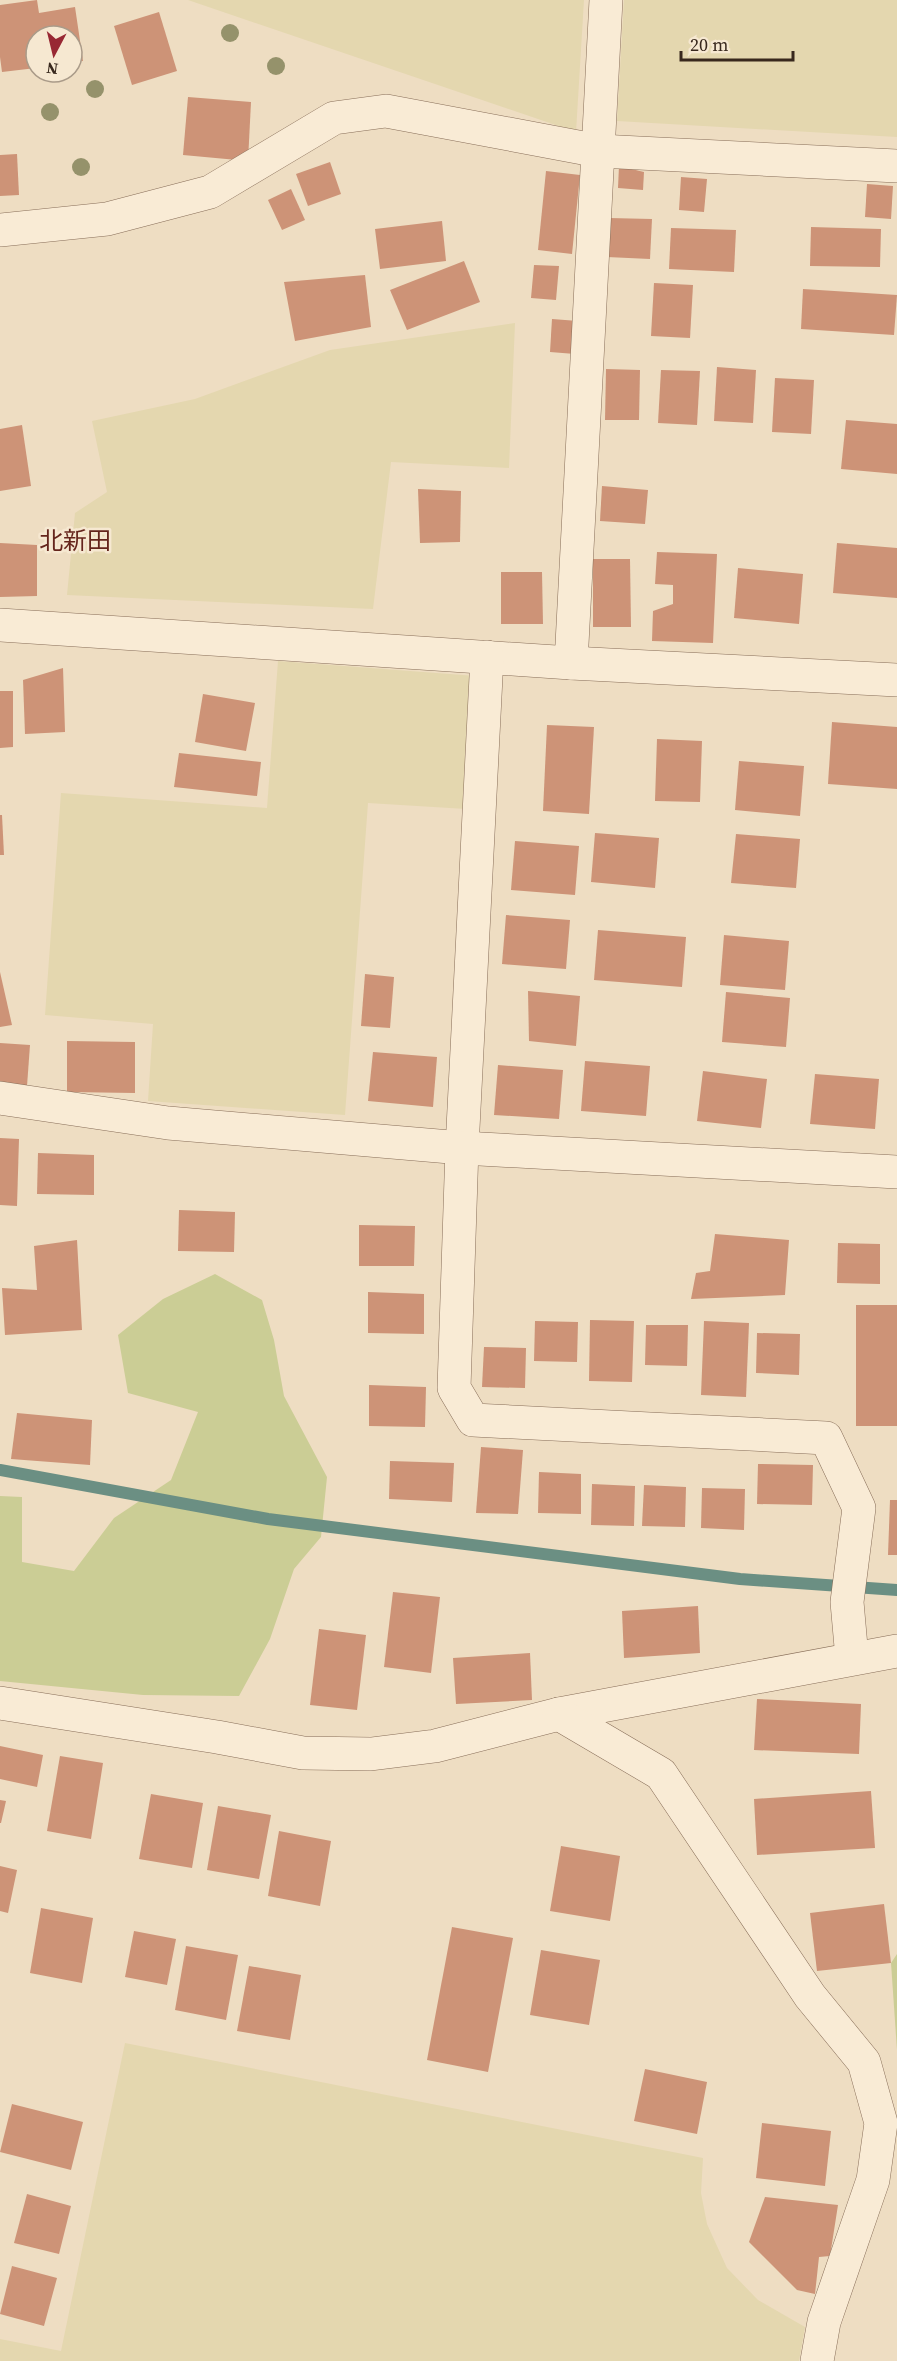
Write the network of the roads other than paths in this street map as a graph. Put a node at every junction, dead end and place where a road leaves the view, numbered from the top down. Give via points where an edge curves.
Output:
1 (606, 0) edge
2 (599, 151) junction
3 (897, 166) edge
4 (0, 230) edge
5 (0, 625) edge
6 (487, 657) junction
7 (571, 663) junction
8 (897, 680) edge
9 (0, 1098) edge
10 (462, 1148) junction
11 (897, 1172) edge
12 (897, 1650) edge
13 (852, 1658) junction
14 (0, 1703) edge
15 (559, 1714) junction
16 (885, 2181) edge
17 (816, 2361) edge

1 - 2 street
2 - 3 street
2 - 4 street via 386,111 334,118 210,192 107,219
2 - 7 street
5 - 6 street
6 - 7 street
6 - 10 street
7 - 8 street
9 - 10 street via 168,1123
10 - 11 street
10 - 13 street via 454,1388 474,1420 826,1438 859,1508 847,1602
12 - 13 street
13 - 15 street
14 - 15 street via 303,1753 371,1754 435,1746
15 - 16 street via 661,1774 810,1996 864,2062 881,2123
16 - 17 street via 824,2322

